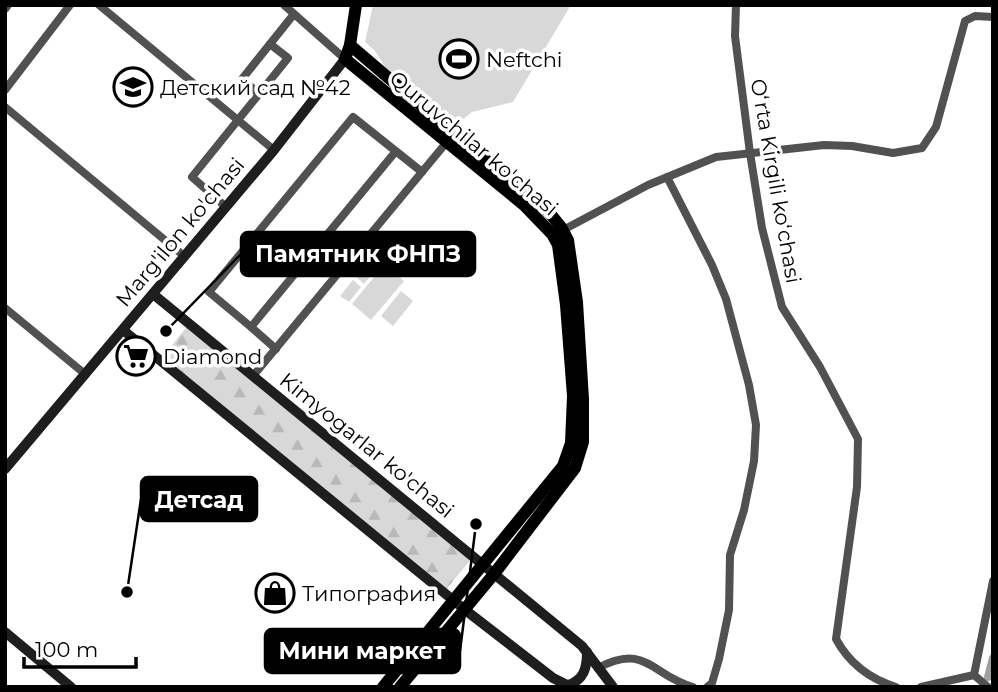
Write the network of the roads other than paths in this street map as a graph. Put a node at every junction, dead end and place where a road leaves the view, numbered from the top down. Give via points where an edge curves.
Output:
1 (70, 5) edge
2 (99, 5) edge
3 (284, 5) edge
4 (356, 5) edge
5 (736, 5) edge
6 (294, 14) junction
7 (993, 17) edge
8 (270, 44) junction
9 (350, 45) junction
10 (345, 59) junction
11 (5, 90) edge
12 (259, 94) junction
13 (5, 107) edge
14 (237, 120) junction
15 (446, 143) junction
16 (274, 150) junction
17 (396, 151) junction
18 (750, 153) junction
19 (422, 172) junction
20 (667, 177) junction
21 (226, 207) junction
22 (563, 230) junction
23 (184, 256) junction
24 (153, 294) junction
25 (5, 309) edge
26 (251, 327) junction
27 (123, 330) junction
28 (276, 349) junction
29 (85, 374) junction
30 (253, 376) junction
31 (5, 469) edge
32 (489, 570) junction
33 (993, 581) edge
34 (459, 605) junction
35 (5, 632) edge
36 (587, 652) junction
37 (598, 668) junction
38 (974, 675) junction
39 (569, 686) edge
40 (71, 687) edge
41 (383, 687) edge
42 (400, 687) edge
43 (613, 687) edge
44 (693, 687) edge
45 (707, 687) edge
46 (896, 687) edge
47 (920, 687) edge
48 (988, 687) edge

1 - 11 street
2 - 14 street
3 - 6 street, Quruvchilar ko'chasi
4 - 9 main road, Marg'ilon ko'chasi
5 - 18 street, Oʻrta Kirgili koʻchasi via 735,36
6 - 8 street
6 - 10 street, Quruvchilar ko'chasi
7 - 18 street via 975,16 965,21 936,127 922,148 893,153 824,145
8 - 12 street via 242,79
8 - 12 street via 288,58
9 - 10 main road, Marg'ilon ko'chasi
9 - 22 main road, Quruvchilar ko'chasi via 531,195
10 - 15 main road, Quruvchilar ko'chasi
10 - 16 street, Marg'ilon ko'chasi
12 - 14 street
13 - 23 street
14 - 16 street
14 - 21 street via 192,177
15 - 19 street
15 - 32 main road, Quruvchilar ko'chasi via 524,205 552,234 558,245 566,305 573,396 569,453
16 - 21 street, Marg'ilon ko'chasi
17 - 19 street
17 - 26 street
17 - 26 street via 353,117 209,292
18 - 20 street via 716,157
18 - 46 street, Oʻrta Kirgili koʻchasi via 762,228 782,307 858,439 857,487 836,639 845,656 861,670
19 - 28 street
20 - 22 street
20 - 45 street via 726,299 756,425 754,461 730,555 729,610 719,659
21 - 23 street, Marg'ilon ko'chasi
22 - 32 main road, Quruvchilar ko'chasi via 577,302 581,453 559,492
23 - 24 street, Marg'ilon ko'chasi
24 - 27 street, Marg'ilon ko'chasi
24 - 30 street, Kimyogarlar ko'chasi
25 - 29 street
26 - 28 street
27 - 29 street, Marg'ilon ko'chasi
27 - 34 street
28 - 30 street
29 - 31 street, Marg'ilon ko'chasi
30 - 32 street, Kimyogarlar ko'chasi
32 - 34 main road, Quruvchilar ko'chasi
32 - 36 street, Kimyogarlar ko'chasi
33 - 38 street
34 - 39 street
34 - 41 main road
34 - 42 main road
35 - 40 street
36 - 37 street, Kimyogarlar ko'chasi
36 - 39 street via 585,672
37 - 43 street, Kimyogarlar ko'chasi
37 - 44 street via 615,659 635,658
38 - 47 street
38 - 48 street

